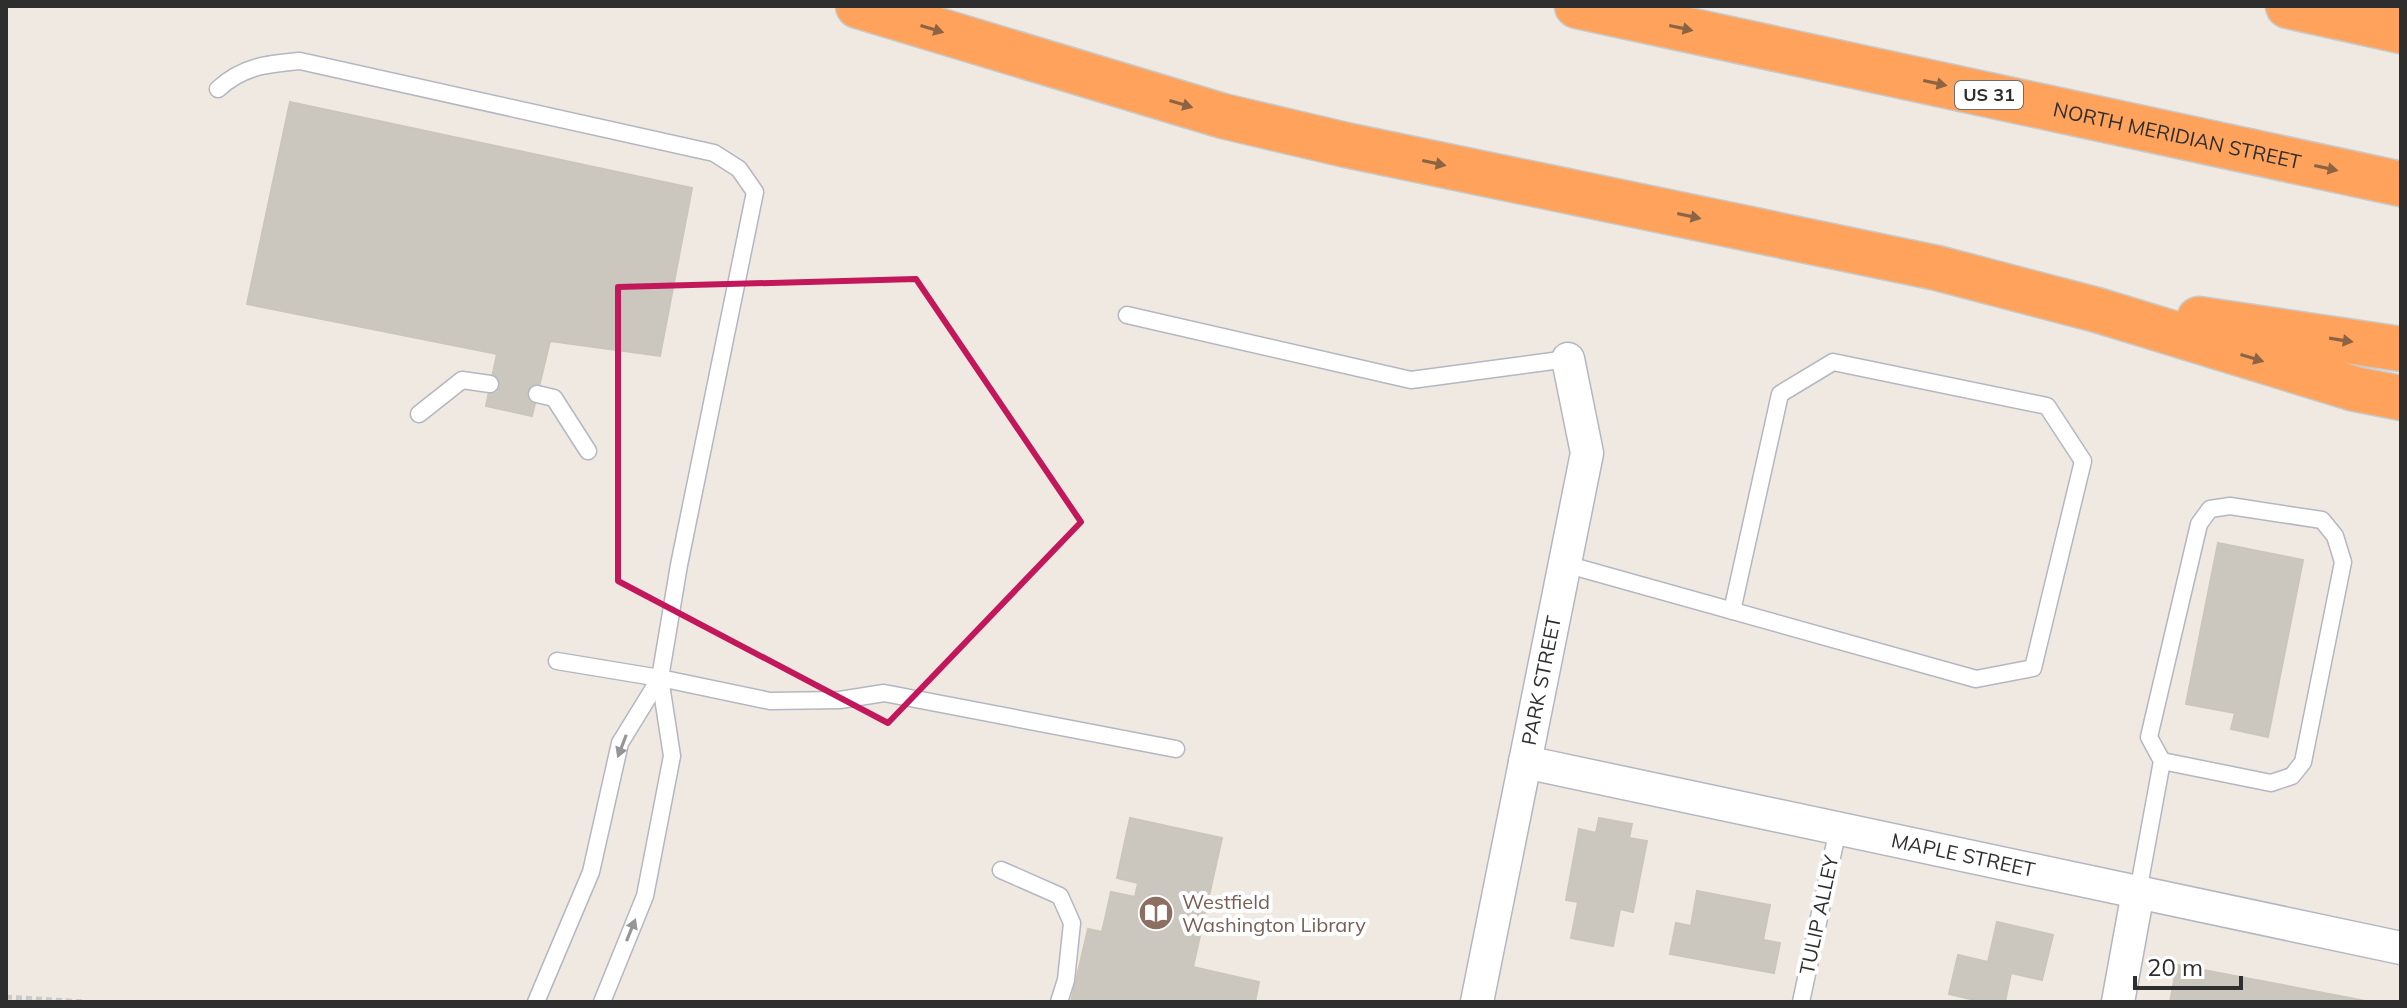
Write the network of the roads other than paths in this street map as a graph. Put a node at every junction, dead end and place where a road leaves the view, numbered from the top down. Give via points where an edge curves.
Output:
1 (858, 6) edge
2 (1577, 6) edge
3 (2288, 6) edge
4 (2401, 31) edge
5 (218, 89) dead end
6 (2401, 184) edge
7 (2097, 310) junction
8 (1127, 315) dead end
9 (2401, 349) edge
10 (1568, 359) joint
11 (490, 384) dead end
12 (537, 394) dead end
13 (2401, 398) edge
14 (419, 414) dead end
15 (588, 451) dead end
16 (1565, 564) junction
17 (1732, 611) junction
18 (557, 661) dead end
19 (660, 678) junction
20 (1176, 749) dead end
21 (2162, 761) junction
22 (1525, 762) junction
23 (1838, 829) junction
24 (1001, 870) dead end
25 (2138, 892) junction
26 (2401, 948) edge
27 (536, 1002) edge
28 (602, 1002) edge
29 (1059, 1002) edge
30 (1477, 1002) edge
31 (1801, 1002) edge
32 (2118, 1002) edge

1 -> 7 highway via 1223,116 1937,268
2 -> 6 highway, NORTH MERIDIAN STREET / US 31
3 - 4 highway
5 - 19 lane via 256,65 300,61 714,153 739,169 755,192
7 -> 9 highway via 2216,321
7 -> 13 highway via 2355,389
8 - 10 lane via 1411,380
10 - 16 street, PARK STREET via 1587,453
11 - 14 lane via 462,380
12 - 15 lane via 554,398
16 - 17 lane
16 - 22 street, PARK STREET
17 - 17 lane via 1976,679 2033,668 2083,461 2047,406 1833,362 1780,394
18 - 19 lane
19 - 20 lane via 770,701 884,693
19 -> 27 lane via 620,743 591,872
28 -> 19 lane via 645,896 672,756
21 - 21 lane via 2149,737 2199,524 2210,509 2230,506 2322,520 2335,536 2343,562 2303,762 2292,776 2271,783
21 - 25 lane
22 - 23 street, MAPLE STREET
22 - 30 street, PARK STREET
23 - 25 street, MAPLE STREET
23 - 31 lane, TULIP ALLEY
24 - 29 lane via 1060,896 1072,923
25 - 26 street, MAPLE STREET
25 - 32 street

